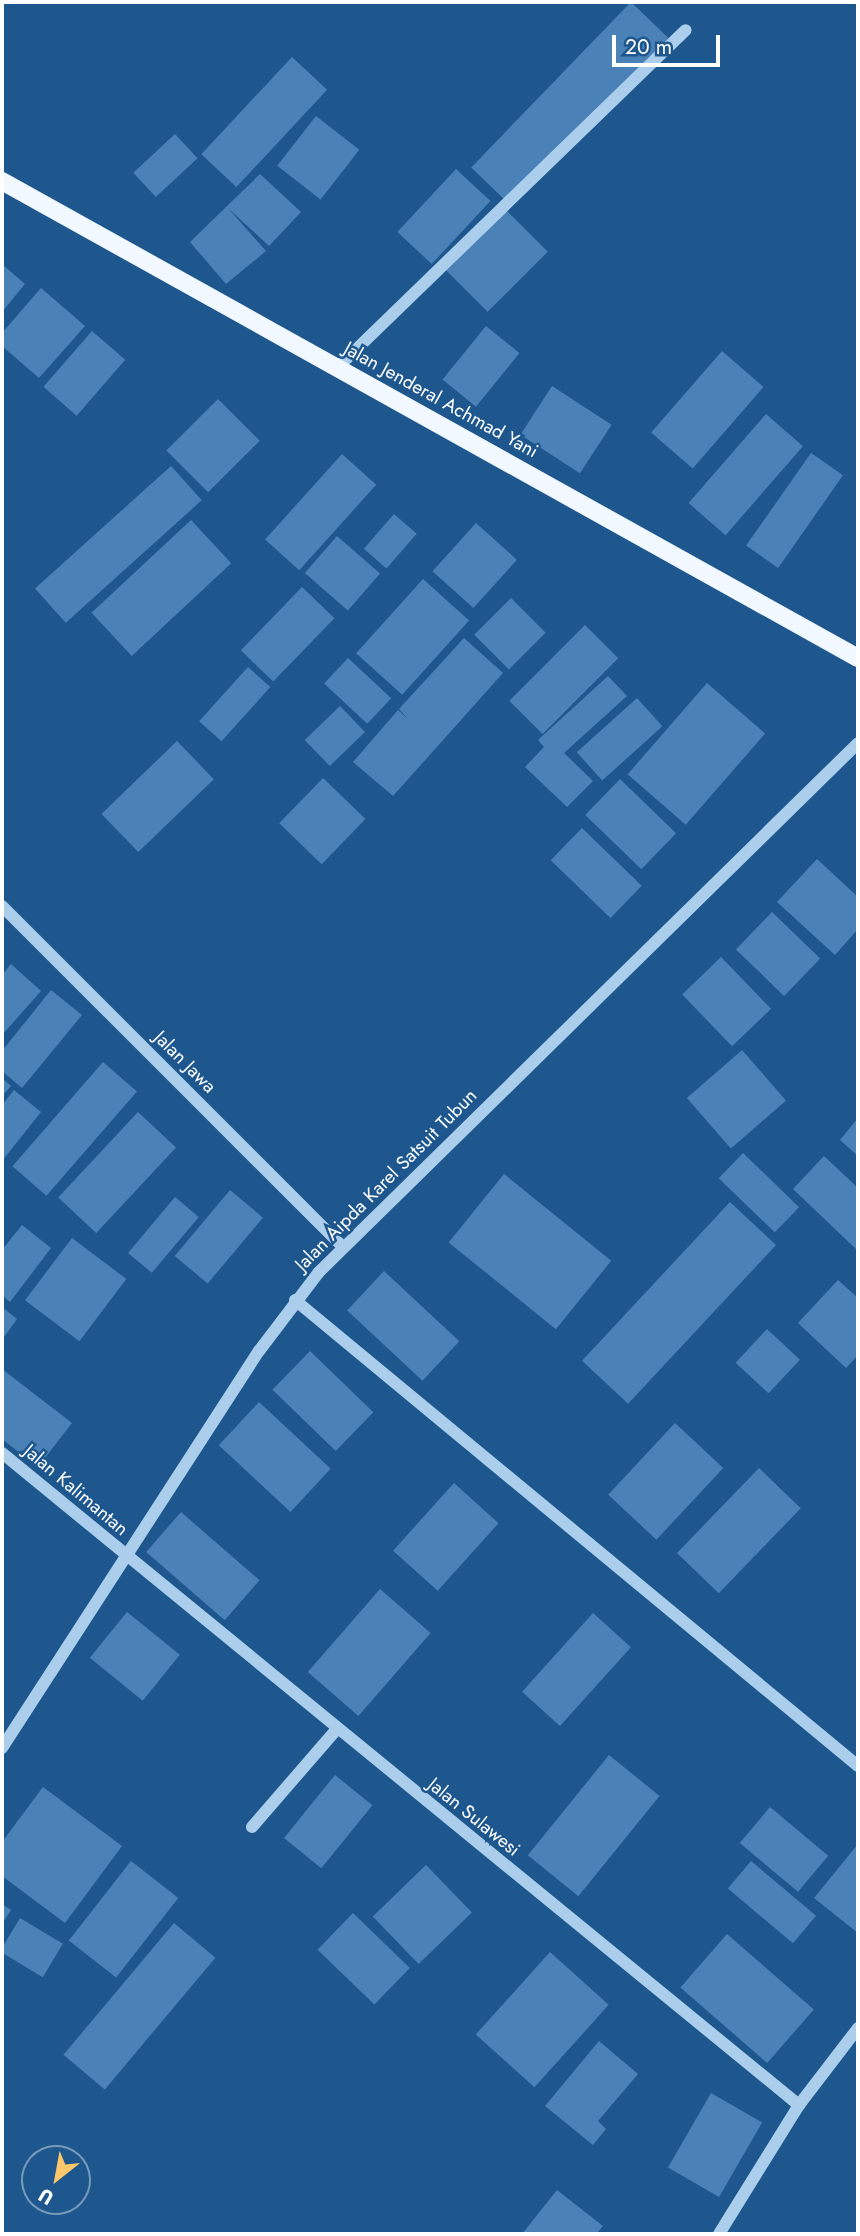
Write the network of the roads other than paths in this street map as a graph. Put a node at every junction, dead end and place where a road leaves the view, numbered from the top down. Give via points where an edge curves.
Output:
1 (686, 30) dead end
2 (2, 181) edge
3 (338, 367) junction
4 (858, 658) edge
5 (858, 743) edge
6 (2, 906) edge
7 (342, 1246) junction
8 (295, 1300) junction
9 (2, 1453) edge
10 (126, 1557) junction
11 (336, 1730) junction
12 (2, 1748) edge
13 (858, 1766) edge
14 (252, 1827) dead end
15 (858, 2028) edge
16 (799, 2105) junction
17 (719, 2234) edge

1 - 3 street
2 - 3 main road, Jalan Jenderal Achmad Yani
3 - 4 main road, Jalan Jenderal Achmad Yani
5 - 7 street, Jalan Aipda Karel Satsuit Tubun
6 - 7 street, Jalan Jawa
7 - 8 street, Jalan Aipda Karel Satsuit Tubun
8 - 10 street, Jalan Aipda Karel Satsuit Tubun
8 - 13 street
9 - 10 street, Jalan Kalimantan
10 - 11 street, Jalan Sulawesi
10 - 12 street, Jalan Aipda Karel Satsuit Tubun
11 - 14 street
11 - 16 street, Jalan Sulawesi
15 - 16 street
16 - 17 street

